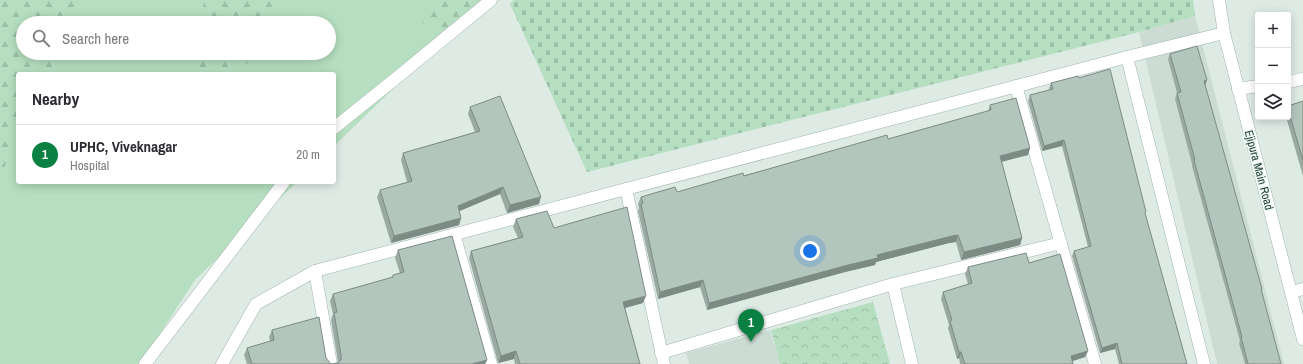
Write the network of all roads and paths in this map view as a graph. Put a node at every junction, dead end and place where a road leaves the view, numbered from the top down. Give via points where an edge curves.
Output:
1 (491, 0) edge
2 (1219, 0) edge
3 (1224, 34) junction
4 (1127, 57) junction
5 (1303, 79) edge
6 (1291, 81) edge
7 (1016, 86) junction
8 (1255, 86) edge
9 (1238, 89) junction
10 (336, 126) edge
11 (282, 184) edge
12 (626, 189) junction
13 (454, 234) junction
14 (1061, 243) junction
15 (315, 271) junction
16 (892, 284) junction
17 (1303, 289) edge
18 (1291, 292) junction
19 (1303, 339) edge
20 (662, 359) edge
21 (145, 364) edge
22 (222, 364) edge
23 (331, 364) edge
24 (491, 364) edge
25 (912, 364) edge
26 (1095, 364) edge
27 (1204, 364) edge

1 - 10 street
2 - 3 street, Ejipura Main Road
3 - 4 street
3 - 9 street, Ejipura Main Road
4 - 7 street
4 - 27 street
5 - 6 street
7 - 12 street
7 - 14 street
8 - 9 street
9 - 18 street, Ejipura Main Road
11 - 21 street
12 - 13 street
12 - 20 street
13 - 15 street
13 - 24 street
14 - 16 street
14 - 26 street
15 - 22 street via 256,304
15 - 23 street
16 - 20 street
16 - 25 street
17 - 18 street
18 - 19 street, Ejipura Main Road

